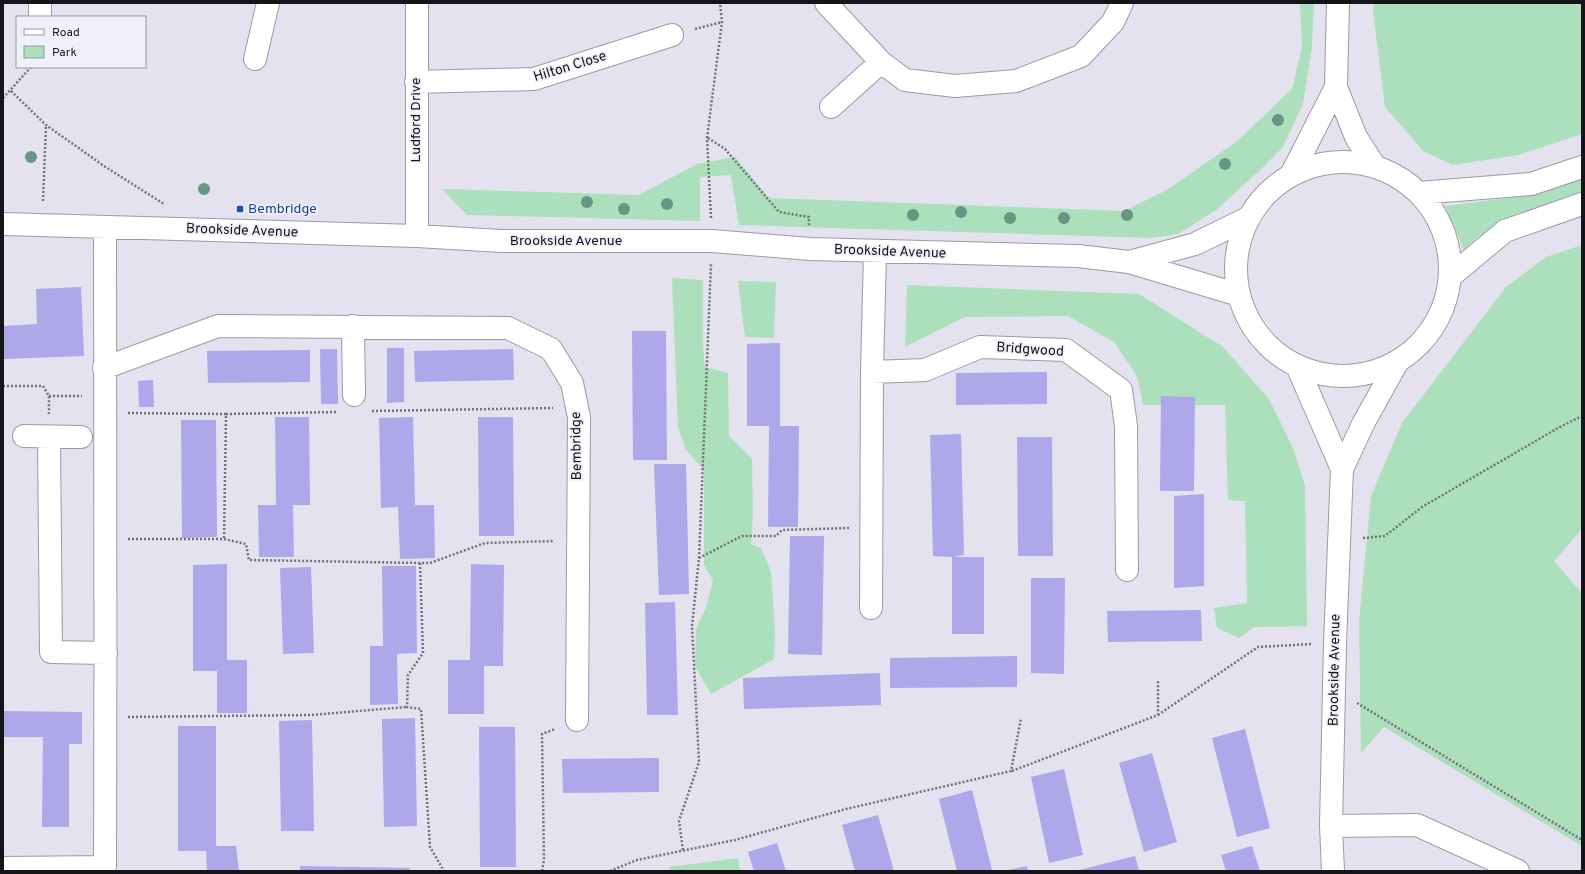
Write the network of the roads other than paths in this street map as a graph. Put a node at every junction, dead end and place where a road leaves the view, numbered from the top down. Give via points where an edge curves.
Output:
1 (40, 3) edge
2 (268, 3) edge
3 (417, 3) edge
4 (826, 3) edge
5 (1122, 3) edge
6 (1338, 3) edge
7 (40, 16) edge
8 (672, 35) dead end
9 (255, 59) dead end
10 (880, 62) junction
11 (416, 82) junction
12 (1336, 87) junction
13 (831, 107) dead end
14 (1375, 167) junction
15 (1582, 167) edge
16 (1291, 175) junction
17 (1419, 193) junction
18 (1582, 204) edge
19 (1248, 218) junction
20 (3, 224) edge
21 (105, 228) junction
22 (417, 236) junction
23 (875, 252) junction
24 (1129, 262) junction
25 (1451, 276) junction
26 (1239, 295) junction
27 (353, 326) junction
28 (1398, 361) junction
29 (1297, 366) junction
30 (104, 368) junction
31 (872, 372) junction
32 (354, 395) dead end
33 (24, 436) dead end
34 (49, 437) junction
35 (81, 437) dead end
36 (1342, 469) junction
37 (1127, 570) dead end
38 (871, 608) dead end
39 (106, 653) junction
40 (577, 720) road end
41 (1331, 826) junction
42 (3, 868) edge
43 (1333, 871) edge
44 (1518, 871) edge

1 - 7 street
2 - 9 street
3 - 11 street, Ludford Drive
4 - 10 street
5 - 10 street via 1113,22 1081,56 1016,81 955,86 904,80
6 - 12 street
8 - 11 street, Hilton Close via 534,79
10 - 13 street
11 - 22 street, Ludford Drive
12 - 14 street via 1356,137
12 - 16 street
14 - 16 street via 1347,162 1333,163 1318,165
14 - 17 street via 1399,177
15 - 17 street via 1531,184
16 - 19 street via 1272,188
17 - 25 street via 1437,217 1448,245
18 - 25 street via 1505,231
19 - 24 street, Brookside Avenue via 1195,244
19 - 26 street via 1238,249 1236,272
20 - 21 street, Brookside Avenue
21 - 22 street, Brookside Avenue
21 - 30 street
22 - 23 street, Brookside Avenue via 501,241 712,242
23 - 24 street, Brookside Avenue via 1078,256
23 - 31 street
24 - 26 street, Brookside Avenue
25 - 28 street via 1443,309 1425,339
26 - 29 street via 1248,318 1260,337 1277,353
27 - 30 street, Bembridge via 218,326
27 - 32 street
27 - 40 street, Bembridge via 508,328 551,349 572,383 579,417
28 - 29 street via 1366,374 1330,376
28 - 36 street, Brookside Avenue via 1363,424
29 - 36 street, Brookside Avenue
30 - 39 street
31 - 37 street, Bridgwood via 926,370 980,346 1066,350 1121,390 1126,426
31 - 38 street
33 - 34 street
34 - 35 street
34 - 39 street via 51,652
36 - 41 street, Brookside Avenue
39 - 42 street via 105,867
41 - 43 street, Brookside Avenue
41 - 44 street via 1417,825

